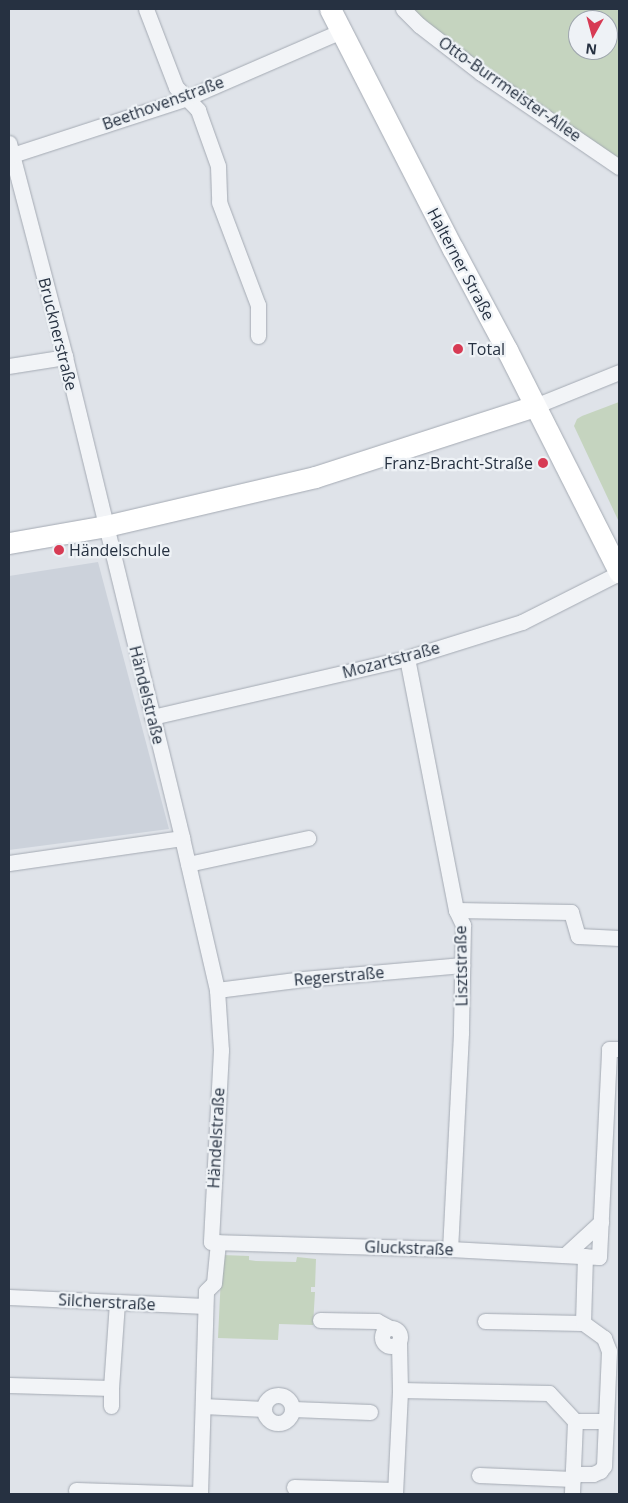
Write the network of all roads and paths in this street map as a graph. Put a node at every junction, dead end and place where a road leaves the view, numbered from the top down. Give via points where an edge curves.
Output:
1 (146, 9) edge
2 (330, 9) edge
3 (403, 9) edge
4 (341, 31) junction
5 (186, 98) junction
6 (10, 151) edge
7 (619, 167) edge
8 (258, 336) dead end
9 (65, 357) junction
10 (9, 366) edge
11 (619, 372) edge
12 (535, 406) junction
13 (106, 526) junction
14 (9, 543) edge
15 (619, 573) edge
16 (407, 658) junction
17 (152, 717) junction
18 (182, 838) junction
19 (308, 838) dead end
20 (9, 862) edge
21 (188, 864) junction
22 (456, 910) junction
23 (619, 938) edge
24 (462, 965) junction
25 (217, 990) junction
26 (619, 1049) edge
27 (601, 1222) junction
28 (218, 1242) junction
29 (450, 1249) junction
30 (566, 1255) junction
31 (592, 1257) junction
32 (9, 1297) edge
33 (117, 1303) junction
34 (206, 1306) junction
35 (320, 1320) dead end
36 (485, 1321) dead end
37 (583, 1323) junction
38 (9, 1385) edge
39 (110, 1388) junction
40 (400, 1390) junction
41 (110, 1406) dead end
42 (203, 1406) junction
43 (370, 1412) dead end
44 (575, 1421) junction
45 (605, 1421) junction
46 (480, 1475) dead end
47 (573, 1476) junction
48 (294, 1487) dead end
49 (76, 1490) dead end
50 (395, 1492) edge
51 (199, 1494) edge
52 (572, 1494) edge

1 - 5 street via 176,87
2 - 4 main road, Halterner Straße
3 - 7 street, Otto-Burrmeister-Allee via 481,73
4 - 5 street, Beethovenstraße
4 - 12 main road, Halterner Straße
5 - 6 street, Beethovenstraße
5 - 8 street via 198,110 218,166 219,202 258,305
6 - 9 street, Brucknerstraße
9 - 10 street
9 - 13 street, Brucknerstraße
11 - 12 street
12 - 13 main road via 315,477
12 - 15 main road, Halterner Straße
13 - 14 main road
13 - 17 street, Händelstraße
15 - 16 street, Mozartstraße via 522,622
16 - 17 street, Mozartstraße
16 - 22 street, Lisztstraße
17 - 18 street, Händelstraße
18 - 20 street
18 - 21 street, Händelstraße
19 - 21 street
21 - 25 street, Händelstraße
22 - 23 street via 571,912 578,936
22 - 24 street, Lisztstraße via 463,925
24 - 25 street, Regerstraße
24 - 29 street, Lisztstraße
25 - 28 street, Händelstraße via 221,1050 211,1242
26 - 27 street via 609,1048
27 - 30 street
27 - 31 street
28 - 29 street, Gluckstraße
28 - 34 street, Händelstraße via 214,1283 206,1290
29 - 30 street, Gluckstraße
30 - 31 street, Gluckstraße
31 - 37 street
32 - 33 street, Silcherstraße
33 - 34 street, Silcherstraße
33 - 39 street
34 - 42 street, Händelstraße
35 - 40 street via 377,1321 390,1328 385,1330 382,1340 390,1346 399,1342
36 - 37 street
37 - 45 street via 604,1338 609,1350
38 - 39 street
39 - 41 street
40 - 44 street via 549,1393
40 - 50 street
42 - 43 street via 264,1409 268,1399 278,1395 288,1399 293,1409
42 - 51 street, Händelstraße
44 - 45 street
44 - 47 street
45 - 47 street via 604,1466 593,1474
46 - 47 street
47 - 52 street
48 - 50 street
49 - 51 street, Händelstraße

